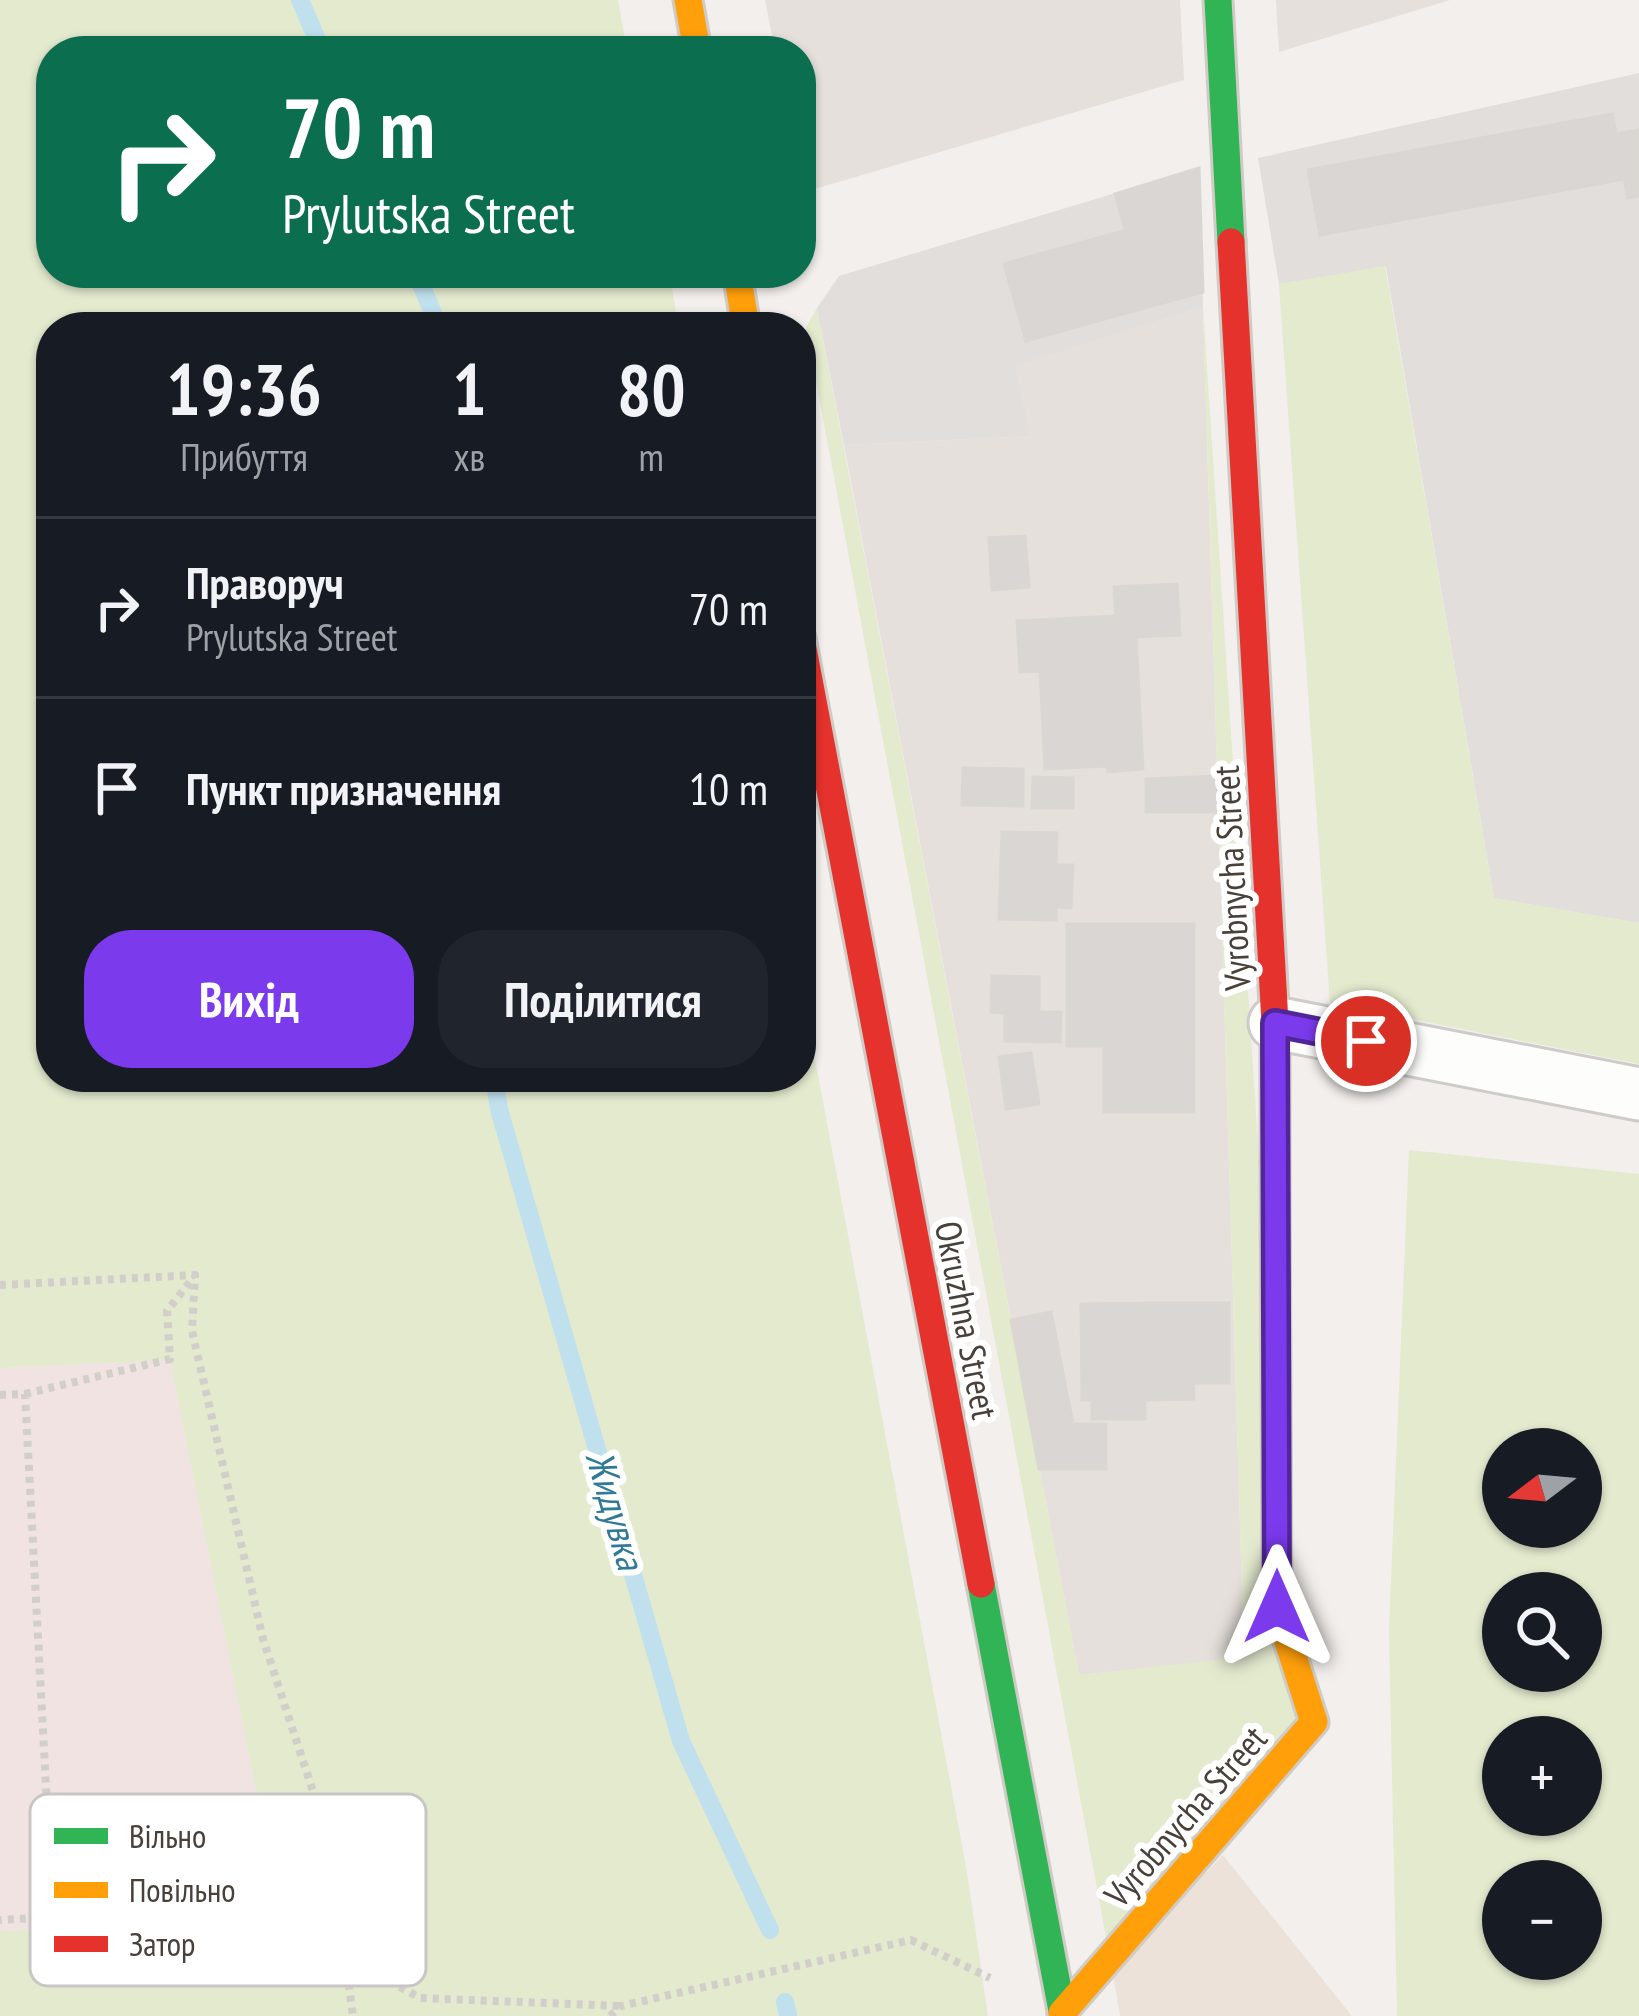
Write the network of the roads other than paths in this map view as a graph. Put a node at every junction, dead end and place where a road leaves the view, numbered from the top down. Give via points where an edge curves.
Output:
1 (688, 0) edge
2 (1219, 0) edge
3 (694, 36) edge
4 (816, 717) edge
5 (1275, 1023) junction
6 (1639, 1094) edge
7 (1062, 2015) edge

1 - 3 street
2 - 5 street, Vyrobnycha Street
4 - 7 street, Okruzhna Street
5 - 6 street
5 - 7 street, Vyrobnycha Street via 1277,1607 1314,1721

